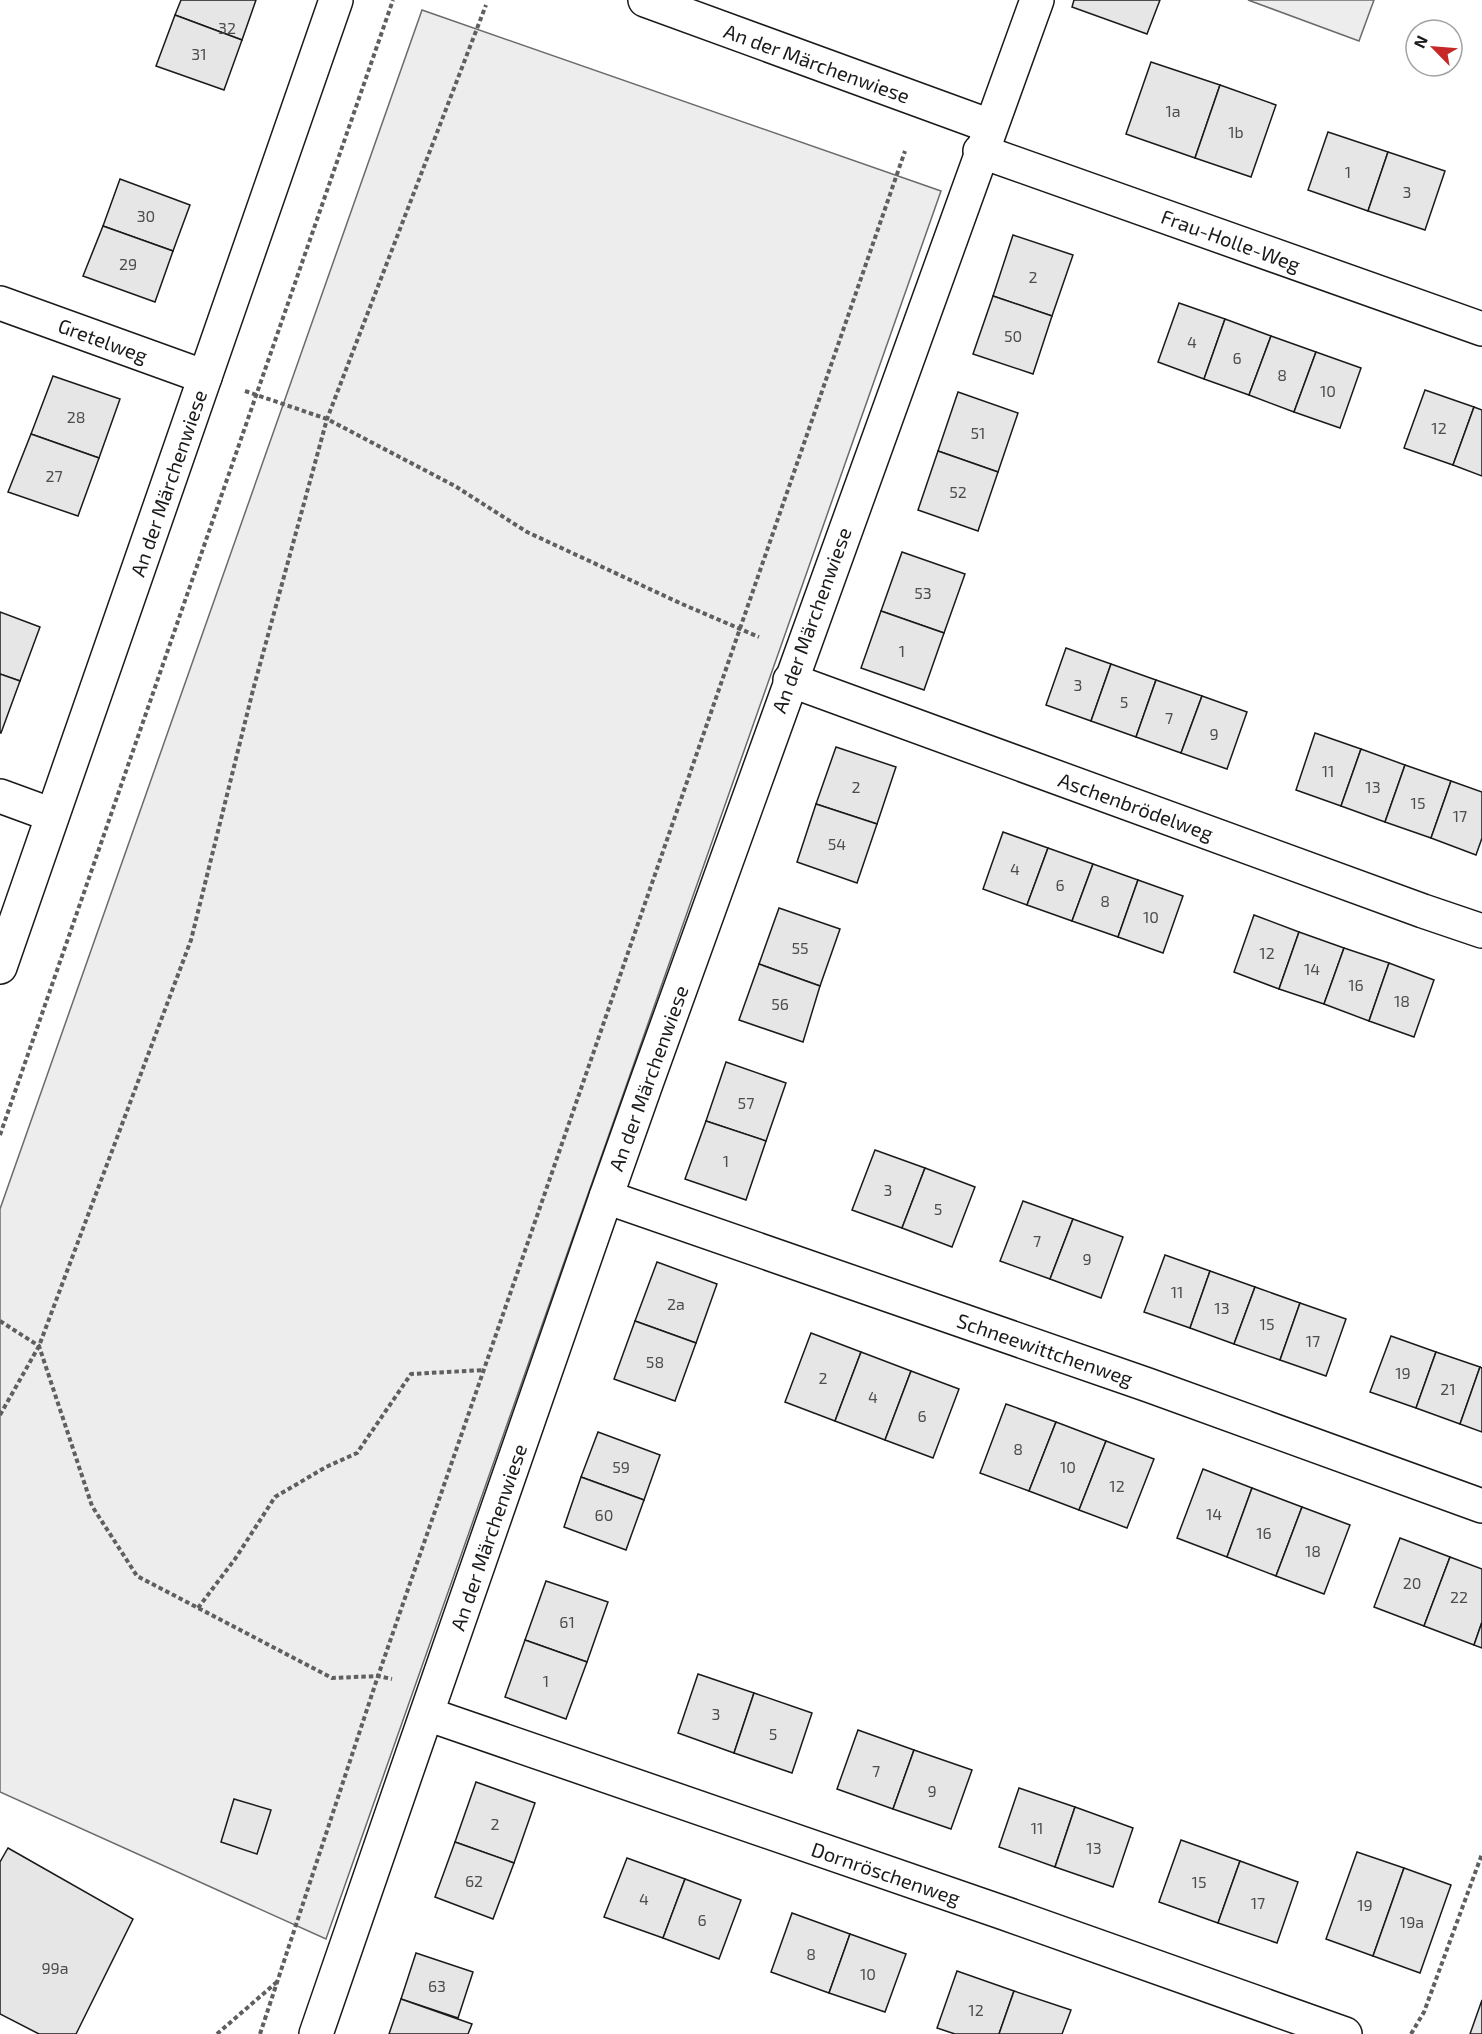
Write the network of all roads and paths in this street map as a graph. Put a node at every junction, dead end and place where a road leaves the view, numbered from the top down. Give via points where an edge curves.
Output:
1 (336, 0) edge
2 (393, 0) edge
3 (645, 0) edge
4 (1037, 0) edge
5 (486, 5) dead end
6 (985, 138) junction
7 (905, 151) dead end
8 (0, 303) edge
9 (1482, 329) edge
10 (205, 377) junction
11 (258, 395) junction
12 (327, 419) junction
13 (740, 630) junction
14 (795, 666) junction
15 (0, 796) edge
16 (52, 815) junction
17 (1482, 931) edge
18 (0, 967) edge
19 (0, 1135) edge
20 (606, 1197) junction
21 (0, 1322) edge
22 (39, 1346) junction
23 (484, 1370) junction
24 (0, 1415) edge
25 (1482, 1506) edge
26 (198, 1608) junction
27 (378, 1676) junction
28 (431, 1702) junction
29 (1482, 1854) edge
30 (278, 1981) junction
31 (218, 2034) edge
32 (260, 2034) edge
33 (316, 2034) edge
34 (1345, 2034) edge
35 (1412, 2034) edge

1 - 10 street, An der Märchenwiese
2 - 11 path
3 - 6 street, An der Märchenwiese
4 - 6 street, An der Märchenwiese
5 - 12 path
6 - 9 street, Frau-Holle-Weg
6 - 14 street, An der Märchenwiese
7 - 13 path
8 - 10 street, Gretelweg
10 - 11 path
10 - 16 street, An der Märchenwiese
11 - 12 path
11 - 19 path
12 - 13 path via 455,486 527,532
12 - 22 path via 253,690 191,940
13 - 14 path
13 - 23 path
14 - 17 street, Aschenbrödelweg via 1266,854
14 - 20 street, An der Märchenwiese
15 - 16 street
16 - 18 street, An der Märchenwiese
20 - 25 street, Schneewittchenweg via 1148,1385
20 - 28 street, An der Märchenwiese
21 - 22 path
22 - 24 path
22 - 26 path via 92,1506 137,1576
23 - 26 path via 411,1374 357,1453 275,1497
23 - 27 path
26 - 27 path via 332,1678
27 - 28 path
27 - 30 path
28 - 33 street, An der Märchenwiese
28 - 34 street, Dornröschenweg
29 - 35 path via 1424,2012
30 - 31 path
30 - 32 path

